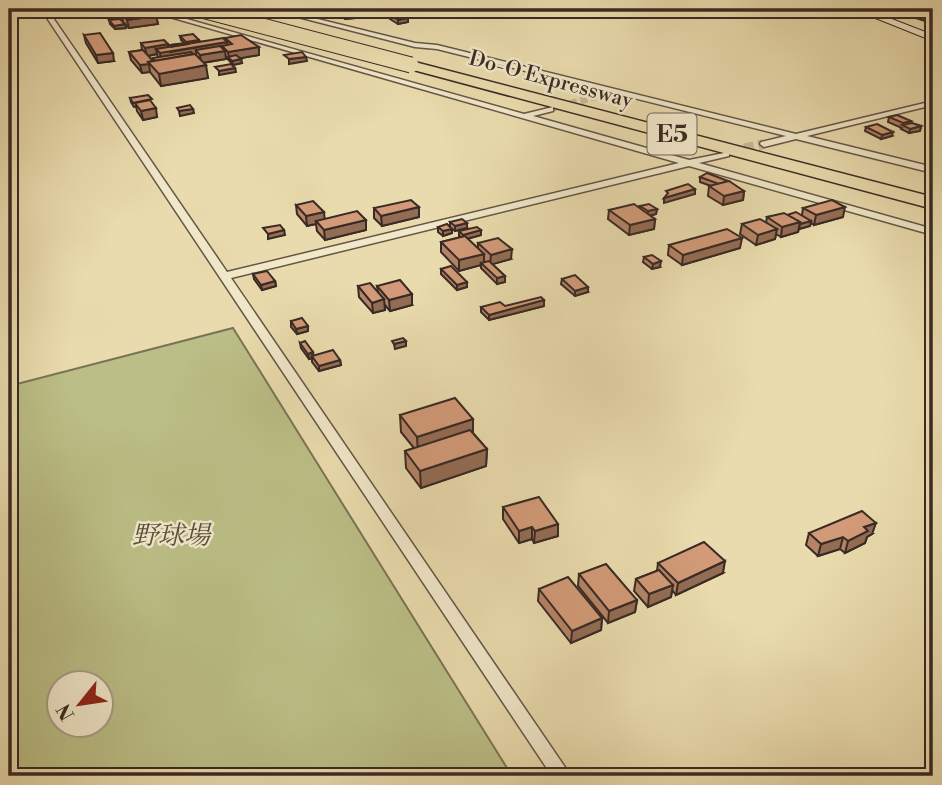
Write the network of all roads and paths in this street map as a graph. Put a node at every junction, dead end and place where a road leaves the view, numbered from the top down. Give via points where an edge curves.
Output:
1 (44, 9) edge
2 (145, 9) edge
3 (200, 9) edge
4 (226, 9) edge
5 (270, 9) edge
6 (858, 9) edge
7 (177, 18) junction
8 (933, 38) edge
9 (417, 57) junction
10 (365, 71) junction
11 (615, 91) junction
12 (595, 97) tunnel mouth
13 (933, 103) edge
14 (550, 109) tunnel mouth
15 (524, 117) junction
16 (797, 136) junction
17 (764, 144) tunnel mouth
18 (726, 153) tunnel mouth
19 (688, 163) junction
20 (933, 170) edge
21 (933, 191) edge
22 (933, 203) edge
23 (933, 232) edge
24 (225, 276) junction
25 (562, 776) edge

1 - 24 street
2 - 7 street
3 - 7 street
3 - 9 highway, Do-O Expressway / E5, bridge
4 - 9 highway, Do-O Expressway / E5
5 - 9 street
6 - 8 main road
7 - 10 street
9 - 10 street
9 - 11 street via 437,47
9 - 21 highway, Do-O Expressway / E5
9 - 22 highway, Do-O Expressway / E5
10 - 15 street
11 - 12 street
11 - 16 street
13 - 16 street
14 - 15 street
15 - 19 street
16 - 17 street
16 - 20 street
18 - 19 street
19 - 23 street
19 - 24 street
24 - 25 street

